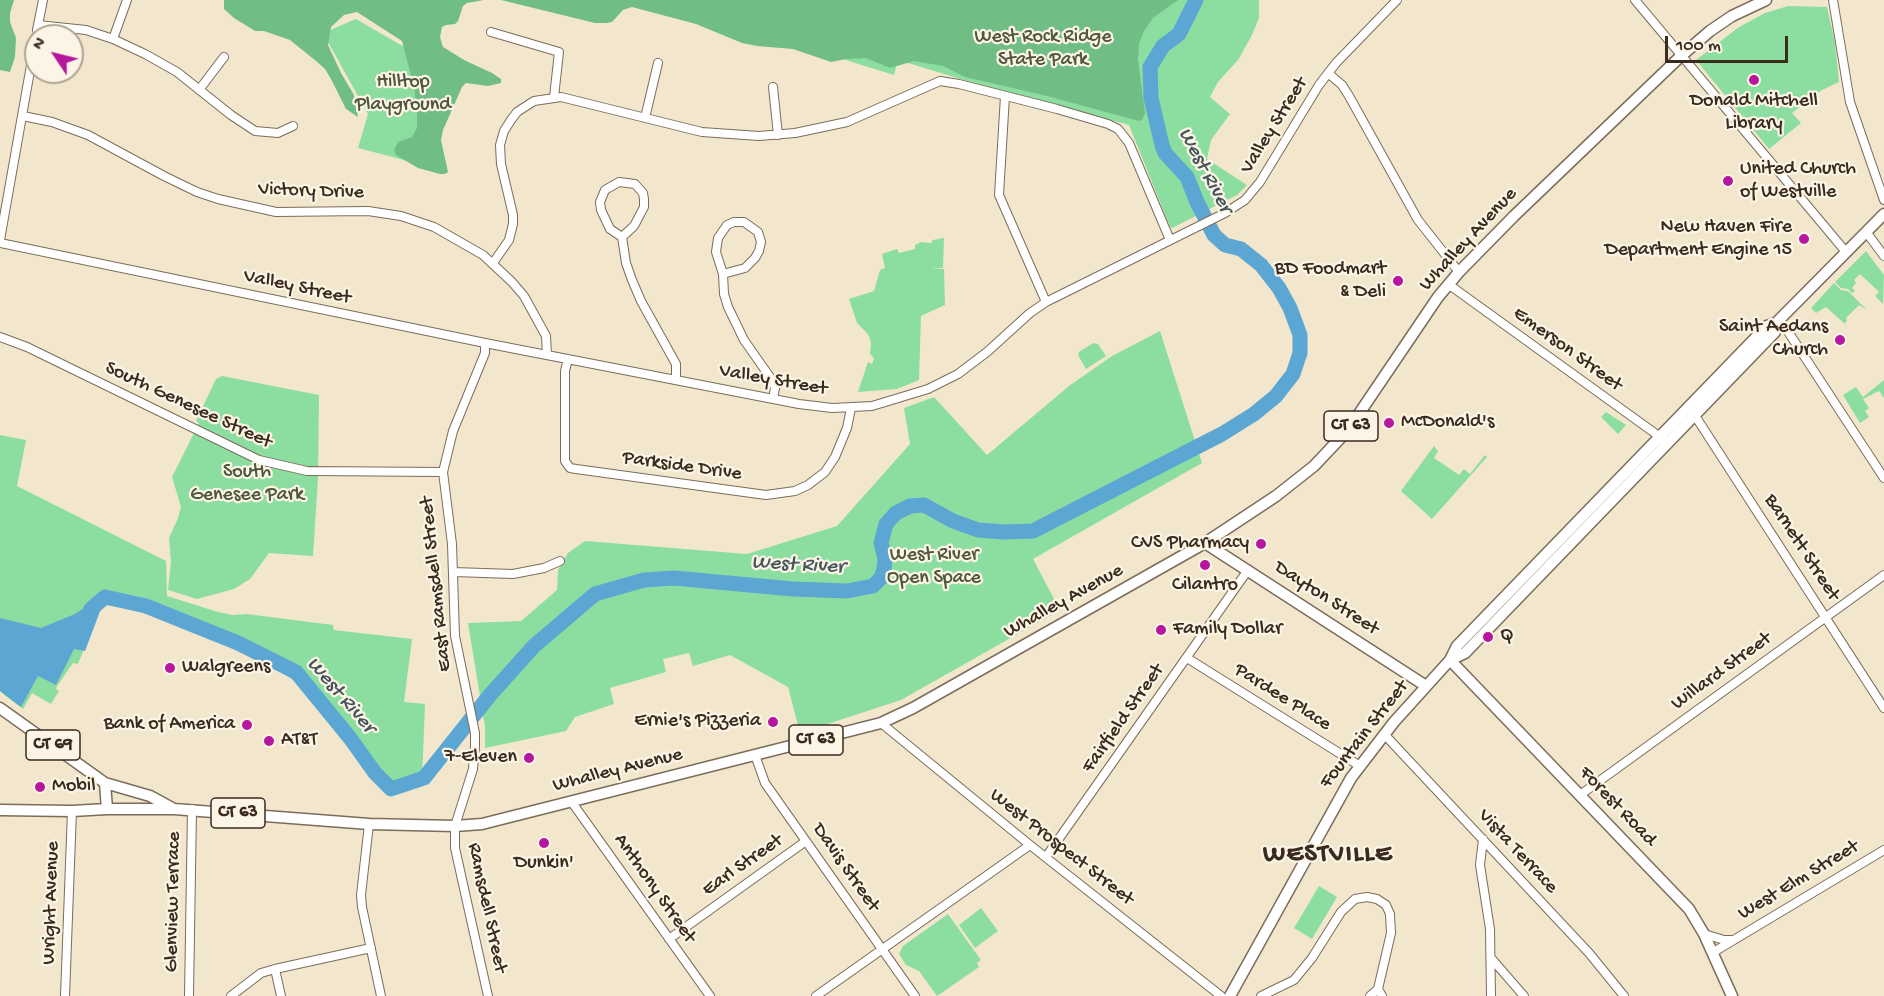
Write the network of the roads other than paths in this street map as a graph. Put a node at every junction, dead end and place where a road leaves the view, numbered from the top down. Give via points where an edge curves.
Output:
1 (43, 0) edge
2 (127, 0) edge
3 (1397, 0) edge
4 (1635, 0) edge
5 (1766, 0) edge
6 (1833, 0) edge
7 (38, 24) edge
8 (84, 30) edge
9 (491, 33) dead end
10 (112, 39) junction
11 (1682, 56) junction
12 (224, 57) dead end
13 (658, 63) dead end
14 (1328, 73) junction
15 (28, 84) edge
16 (773, 87) dead end
17 (199, 90) junction
18 (1005, 96) junction
19 (554, 97) junction
20 (23, 116) junction
21 (645, 118) junction
22 (293, 126) dead end
23 (778, 135) junction
24 (1884, 200) edge
25 (1884, 214) edge
26 (1867, 233) junction
27 (622, 237) junction
28 (1170, 240) junction
29 (0, 242) edge
30 (1846, 252) junction
31 (1884, 256) edge
32 (493, 263) junction
33 (1459, 272) junction
34 (723, 273) junction
35 (1448, 284) junction
36 (1046, 302) junction
37 (1776, 323) junction
38 (0, 336) edge
39 (485, 343) junction
40 (547, 355) junction
41 (568, 359) junction
42 (676, 380) junction
43 (773, 399) junction
44 (851, 408) junction
45 (1692, 411) junction
46 (1664, 440) junction
47 (443, 472) junction
48 (1884, 478) edge
49 (1205, 543) junction
50 (560, 561) dead end
51 (1248, 570) junction
52 (454, 572) junction
53 (1884, 575) edge
54 (1826, 617) junction
55 (1187, 658) junction
56 (1450, 660) junction
57 (1426, 686) junction
58 (0, 708) edge
59 (1884, 708) edge
60 (882, 723) junction
61 (1384, 734) junction
62 (755, 755) junction
63 (1360, 766) junction
64 (105, 783) junction
65 (1580, 795) junction
66 (572, 801) junction
67 (107, 809) junction
68 (174, 809) junction
69 (192, 809) junction
70 (0, 810) edge
71 (72, 811) junction
72 (369, 825) junction
73 (455, 826) junction
74 (1483, 839) junction
75 (806, 842) junction
76 (1030, 845) junction
77 (1884, 850) edge
78 (1046, 857) junction
79 (1704, 934) junction
80 (669, 939) junction
81 (1731, 940) junction
82 (371, 948) junction
83 (882, 950) junction
84 (1712, 953) junction
85 (1491, 958) junction
86 (275, 969) junction
87 (1380, 993) edge
88 (1230, 995) edge
89 (65, 996) edge
90 (189, 996) edge
91 (231, 996) edge
92 (281, 996) edge
93 (381, 996) edge
94 (488, 996) edge
95 (710, 996) edge
96 (816, 996) edge
97 (915, 996) edge
98 (1261, 996) edge
99 (1370, 996) edge
100 (1491, 996) edge
101 (1524, 996) edge
102 (1624, 996) edge
103 (1732, 996) edge

1 - 7 street
2 - 10 street
3 - 14 street, Valley Street
4 - 11 street
5 - 11 main road, Whalley Avenue / CT 63 via 1732,16
6 - 24 street via 1850,102
8 - 10 street
9 - 19 street via 559,52
10 - 17 street via 177,72
11 - 30 street
11 - 33 main road, Whalley Avenue / CT 63
12 - 17 street
13 - 21 street
14 - 28 street, Valley Street via 1254,191 1226,213
14 - 33 street via 1349,96 1418,220
15 - 20 street
16 - 23 street
17 - 22 street via 255,131 278,133
18 - 23 street via 940,81 847,122
18 - 28 street via 1118,129 1129,143
18 - 36 street via 999,195
19 - 21 street
19 - 32 street via 526,105 504,131 499,154 513,224 509,240
20 - 29 street
20 - 32 street, Victory Drive via 88,135 218,200 276,212 368,211 401,216 450,235
21 - 23 street via 702,132
25 - 26 main road, Fountain Street
26 - 30 main road, Fountain Street
26 - 31 street
27 - 27 street via 610,229 600,202 608,187 626,182 639,188 644,199 634,226
27 - 42 street via 632,280 676,364
28 - 36 street, Valley Street
29 - 39 street, Valley Street
30 - 37 main road, Fountain Street
32 - 40 street, Victory Drive via 524,296 536,316 548,341
33 - 35 main road, Whalley Avenue / CT 63
34 - 34 street via 745,268 759,251 758,232 744,222 727,225 717,238 716,252
34 - 43 street via 728,307 744,340 772,380
35 - 46 street, Emerson Street
35 - 49 main road, Whalley Avenue / CT 63 via 1337,443 1276,496
36 - 44 street, Valley Street via 958,374 892,401
37 - 45 main road, Fountain Street via 1767,326
37 - 48 street via 1787,330
38 - 47 street, South Genesee Street via 259,460 307,471
39 - 40 street, Valley Street
39 - 47 street, East Ramsdell Street via 485,353 453,431
40 - 41 street, Valley Street
41 - 42 street, Valley Street
41 - 44 street, Parkside Drive via 565,461 570,468 766,495 795,491 825,472 847,428
42 - 43 street, Valley Street
43 - 44 street, Valley Street
45 - 46 main road, Fountain Street
45 - 54 street, Barnett Street
46 - 56 main road, Fountain Street via 1515,593 1465,653
47 - 52 street, East Ramsdell Street
49 - 51 main road, Dayton Street
49 - 60 main road, Whalley Avenue / CT 63
50 - 52 street via 513,574
51 - 55 street, Fairfield Street
51 - 57 main road, Dayton Street
52 - 73 street, East Ramsdell Street via 455,636 475,733 473,769
53 - 54 street, Willard Street
54 - 59 street, Barnett Street
54 - 65 street, Willard Street
55 - 63 street, Pardee Place
55 - 78 street, Fairfield Street
56 - 57 main road, Fountain Street
56 - 65 main road, Forest Road
57 - 61 main road, Fountain Street
58 - 64 main road, Whalley Avenue / CT 69
60 - 62 main road, Whalley Avenue / CT 63
60 - 76 street, West Prospect Street
61 - 63 main road, Fountain Street
61 - 74 street, Vista Terrace
62 - 66 main road, Whalley Avenue / CT 63
62 - 75 street, Davis Street via 765,783
63 - 88 main road, Fountain Street
64 - 67 main road
64 - 68 main road, Whalley Avenue / CT 63 via 150,796
65 - 79 main road, Forest Road via 1678,896
66 - 73 main road, Whalley Avenue / CT 63 via 482,824
66 - 80 street, Anthony Street
67 - 68 main road, Whalley Avenue / CT 63
67 - 71 main road, CT 63
68 - 69 main road, Whalley Avenue / CT 63
69 - 72 main road, Whalley Avenue / CT 63
69 - 90 street, Glenview Terrace
70 - 71 main road, CT 63
71 - 89 street, Wright Avenue
72 - 73 main road, Whalley Avenue / CT 63
72 - 82 street via 361,895
73 - 94 street, Ramsdell Street via 455,848
74 - 85 street via 1480,865
74 - 102 street, Vista Terrace
75 - 80 street, Earl Street
75 - 83 street, Davis Street
76 - 78 street, West Prospect Street
76 - 83 street
77 - 81 street, West Elm Street
78 - 88 street, West Prospect Street
79 - 81 street, West Elm Street
79 - 84 main road, Forest Road
80 - 95 street, Anthony Street
81 - 84 street, West Elm Street
82 - 86 street
82 - 93 street
83 - 96 street
83 - 97 street, Davis Street
84 - 103 main road, Forest Road
85 - 100 street
85 - 101 street
86 - 91 street via 261,974
86 - 92 street
87 - 98 street via 1392,933 1390,914 1386,905 1367,897 1355,899 1341,912 1294,980
87 - 99 street

